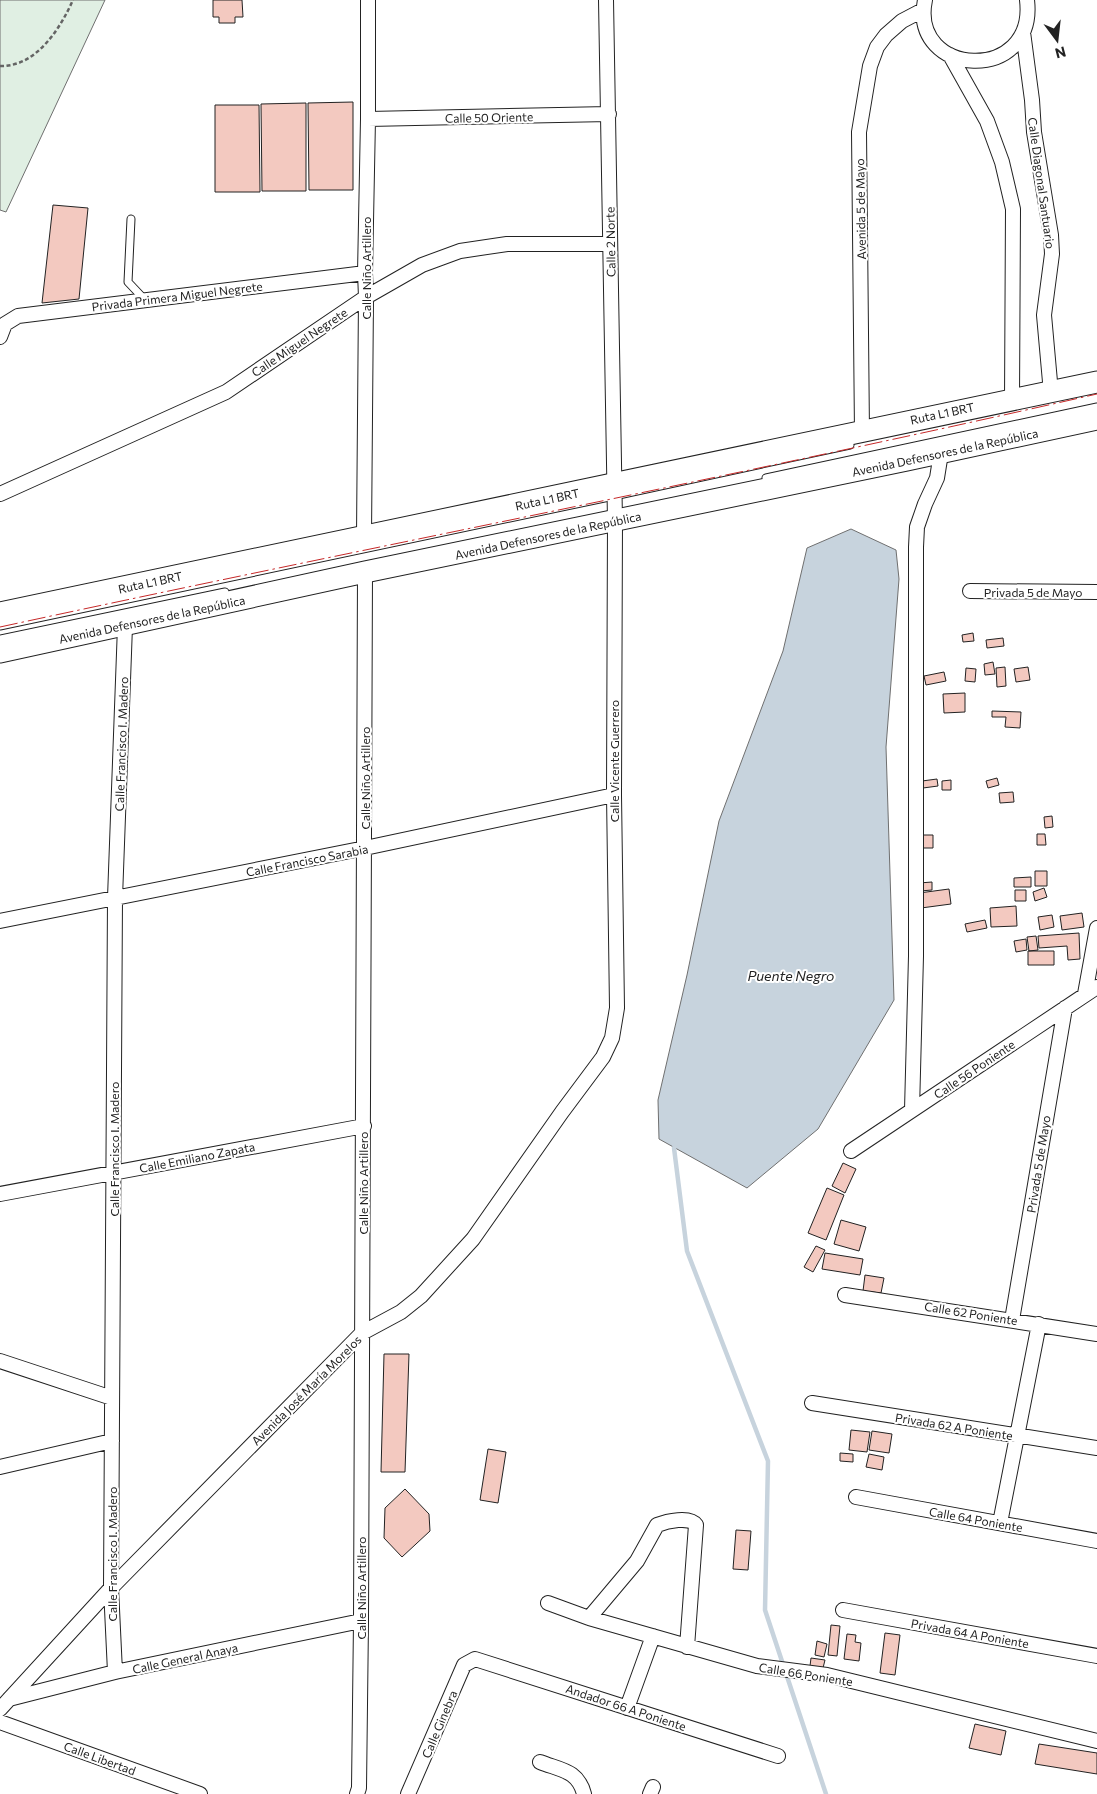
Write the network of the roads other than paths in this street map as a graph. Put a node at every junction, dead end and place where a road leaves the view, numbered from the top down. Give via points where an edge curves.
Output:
1 (368, 0) edge
2 (606, 0) edge
3 (1027, 0) edge
4 (924, 5) edge
5 (1023, 32) junction
6 (950, 55) junction
7 (609, 114) junction
8 (368, 118) junction
9 (131, 219) dead end
10 (610, 244) junction
11 (365, 273) junction
12 (366, 297) junction
13 (145, 300) junction
14 (0, 337) edge
15 (1097, 382) edge
16 (1097, 392) edge
17 (1051, 393) junction
18 (1012, 401) junction
19 (1097, 407) edge
20 (1097, 418) edge
21 (862, 433) junction
22 (941, 453) junction
23 (759, 480) dead end
24 (614, 490) junction
25 (0, 494) edge
26 (615, 514) junction
27 (364, 536) junction
28 (365, 572) junction
29 (234, 590) dead end
30 (970, 591) dead end
31 (1097, 592) edge
32 (0, 614) edge
33 (0, 626) edge
34 (125, 626) junction
35 (0, 639) edge
36 (0, 652) edge
37 (614, 795) junction
38 (365, 848) junction
39 (115, 898) junction
40 (0, 921) edge
41 (1097, 928) edge
42 (1091, 990) edge
43 (1065, 1008) junction
44 (612, 1038) joint
45 (912, 1110) junction
46 (364, 1126) junction
47 (851, 1151) dead end
48 (114, 1173) junction
49 (0, 1194) edge
50 (846, 1295) dead end
51 (1012, 1320) junction
52 (1039, 1324) junction
53 (362, 1333) junction
54 (1097, 1334) edge
55 (0, 1362) edge
56 (112, 1398) junction
57 (812, 1404) dead end
58 (1017, 1435) junction
59 (112, 1441) junction
60 (1097, 1448) edge
61 (0, 1467) edge
62 (856, 1497) dead end
63 (1000, 1523) junction
64 (1097, 1541) edge
65 (111, 1588) junction
66 (548, 1603) dead end
67 (843, 1610) dead end
68 (589, 1618) junction
69 (361, 1621) junction
70 (653, 1636) junction
71 (687, 1647) junction
72 (1097, 1656) edge
73 (475, 1659) joint
74 (115, 1672) junction
75 (5, 1704) edge
76 (626, 1708) junction
77 (0, 1722) edge
78 (1097, 1741) edge
79 (778, 1756) dead end
80 (540, 1762) dead end
81 (200, 1794) edge
82 (357, 1794) edge
83 (408, 1794) edge
84 (584, 1794) edge

1 - 8 street, Calle Niño Artillero
2 - 7 street, Calle 2 Norte
3 - 5 street, Calle Diagonal Santuario
4 - 6 street via 930,36
4 - 21 street, Avenida 5 de Mayo via 886,35 878,47 870,66 859,132
5 - 6 street via 1013,46 999,56 983,61 966,61
5 - 17 street, Calle Diagonal Santuario via 1034,132 1051,235 1052,254 1044,315
6 - 18 street via 987,121 1002,162 1013,208
7 - 8 street, Calle 50 Oriente
7 - 10 street, Calle 2 Norte
8 - 11 street, Calle Niño Artillero
9 - 13 lane via 128,282
10 - 12 street, Calle Miguel Negrete via 507,244 460,251 422,265
10 - 24 street, Calle 2 Norte
11 - 12 street, Calle Niño Artillero
11 - 13 street, Privada Primera Miguel Negrete
12 - 25 street, Calle Miguel Negrete via 226,392
12 - 27 street, Calle Niño Artillero
13 - 14 street, Privada Primera Miguel Negrete via 18,316 5,324
15 - 17 main road
16 - 24 lane, Ruta L1 BRT
17 - 18 main road
18 - 21 main road
19 - 23 lane
20 - 22 main road, Avenida Defensores de la República
21 - 24 main road
22 - 26 main road, Avenida Defensores de la República
22 - 45 street via 937,478 917,527 916,547 916,946
24 - 26 street, Calle Vicente Guerrero
24 - 27 main road
24 - 33 lane, Ruta L1 BRT
26 - 28 main road, Avenida Defensores de la República
26 - 37 street, Calle Vicente Guerrero
27 - 32 main road
28 - 34 main road, Avenida Defensores de la República
28 - 38 street, Calle Niño Artillero
29 - 35 lane, Ruta L1 BRT
30 - 31 street, Privada 5 de Mayo
34 - 36 main road, Avenida Defensores de la República
34 - 39 street, Calle Francisco I. Madero
37 - 38 street, Calle Francisco Sarabia
37 - 44 street, Calle Vicente Guerrero via 617,1008
38 - 39 street, Calle Francisco Sarabia
38 - 46 street, Calle Niño Artillero
39 - 40 street, Calle Francisco Sarabia
39 - 48 street, Calle Francisco I. Madero
41 - 42 street
42 - 43 street, Calle 56 Poniente
43 - 45 street, Calle 56 Poniente
43 - 51 street, Privada 5 de Mayo
44 - 53 street, Avenida José María Morelos via 603,1057 473,1238 421,1296 401,1312
45 - 47 street, Calle 56 Poniente
46 - 48 street, Calle Emiliano Zapata
46 - 53 street, Calle Niño Artillero
48 - 49 street, Calle Emiliano Zapata
48 - 56 street, Calle Francisco I. Madero
50 - 51 street, Calle 62 Poniente
51 - 52 street, Calle 62 Poniente
52 - 54 street, Calle 62 Poniente
52 - 58 street
53 - 65 street, Avenida José María Morelos
53 - 69 street, Calle Niño Artillero
55 - 56 street
56 - 59 street, Calle Francisco I. Madero
57 - 58 street, Privada 62 A Poniente
58 - 60 street, Privada 62 A Poniente
58 - 63 street
59 - 61 street
59 - 65 street, Calle Francisco I. Madero
62 - 63 street, Calle 64 Poniente
63 - 64 street, Calle 64 Poniente
65 - 74 street, Calle Francisco I. Madero
65 - 75 street, Avenida José María Morelos
66 - 68 street, Calle 66 Poniente
67 - 72 street, Privada 64 A Poniente
68 - 70 street, Calle 66 Poniente
68 - 71 street via 636,1561 657,1525 694,1521
69 - 74 street, Calle General Anaya
69 - 82 street, Calle Niño Artillero
70 - 71 street, Calle 66 Poniente
70 - 76 street
71 - 78 street, Calle 66 Poniente via 757,1666 827,1675
73 - 76 street, Andador 66 A Poniente
73 - 83 street, Calle Ginebra via 464,1665
74 - 75 street, Calle General Anaya
76 - 79 street, Andador 66 A Poniente
77 - 81 street, Calle Libertad
80 - 84 street via 574,1775

